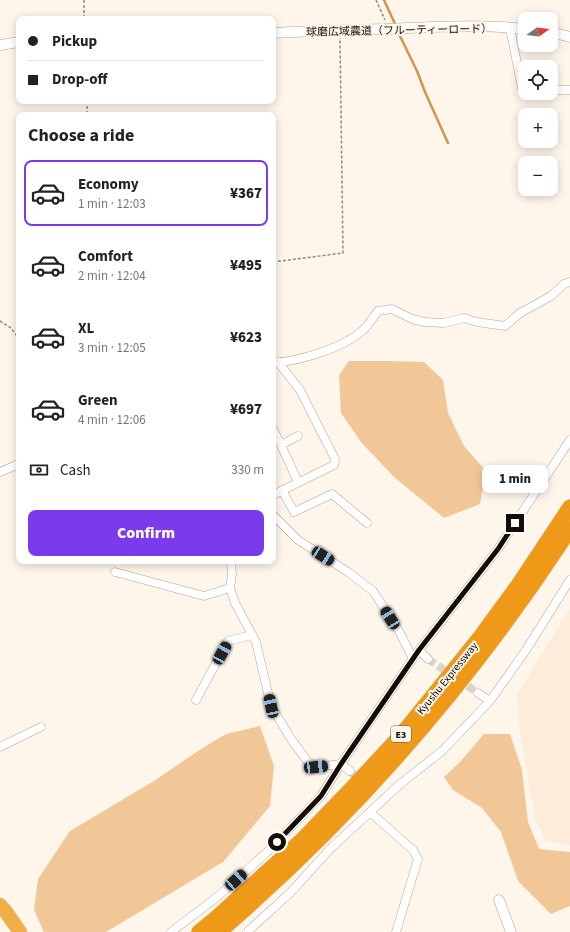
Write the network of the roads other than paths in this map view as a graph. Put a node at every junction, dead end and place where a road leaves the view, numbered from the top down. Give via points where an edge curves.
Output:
1 (510, 28) junction
2 (518, 29) edge
3 (276, 33) edge
4 (558, 34) edge
5 (570, 37) edge
6 (16, 42) edge
7 (0, 45) edge
8 (518, 68) edge
9 (558, 90) edge
10 (570, 90) edge
11 (570, 282) edge
12 (276, 362) edge
13 (276, 435) edge
14 (298, 436) dead end
15 (570, 440) edge
16 (281, 445) junction
17 (16, 465) edge
18 (0, 472) edge
19 (298, 482) junction
20 (282, 490) junction
21 (276, 493) edge
22 (570, 507) edge
23 (276, 519) edge
24 (367, 523) dead end
25 (570, 529) edge
26 (231, 564) edge
27 (115, 572) dead end
28 (570, 580) edge
29 (230, 588) junction
30 (252, 635) junction
31 (419, 650) junction
32 (413, 659) junction
33 (428, 659) tunnel mouth
34 (478, 693) tunnel mouth
35 (196, 700) dead end
36 (490, 701) junction
37 (41, 728) dead end
38 (0, 747) edge
39 (341, 764) junction
40 (350, 771) tunnel mouth
41 (375, 795) tunnel mouth
42 (381, 801) junction
43 (370, 812) junction
44 (499, 900) dead end
45 (0, 905) edge
46 (20, 932) edge
47 (171, 932) edge
48 (199, 932) edge
49 (219, 932) edge
50 (247, 932) edge
51 (396, 932) edge
52 (510, 932) edge

1 - 2 street, 球磨広域農道（フルーティーロード）
1 - 3 street, 球磨広域農道（フルーティーロード） via 410,27
1 - 8 street
4 - 5 street
6 - 7 street
9 - 10 street
11 - 12 street via 504,326 464,318 444,323 425,322 392,310 378,311 363,330 347,342 312,356
12 - 19 street via 300,390 335,461 334,465
13 - 16 street
14 - 16 street
15 - 31 street via 498,549
16 - 19 street
17 - 18 street
19 - 20 street
20 - 21 street
20 - 24 street via 294,512 332,494
22 - 48 highway, Kyushu Expressway / E3 via 481,636 402,734 302,839
23 - 32 street via 298,540 373,591
25 - 49 highway, Kyushu Expressway / E3 via 490,644 411,742 310,848
26 - 29 street
27 - 29 street via 204,596
28 - 36 street
29 - 30 street
30 - 35 street via 228,642
30 - 39 street via 256,642 271,706 291,740 308,762 316,767
31 - 32 street
31 - 33 street
32 - 39 street
34 - 36 street
36 - 42 street via 442,751
37 - 38 street
39 - 40 street
39 - 47 street via 321,796 266,853 216,898
41 - 42 street
42 - 43 street
43 - 50 street via 330,849 290,893
43 - 51 street via 413,850 418,859
44 - 52 street
45 - 46 highway

